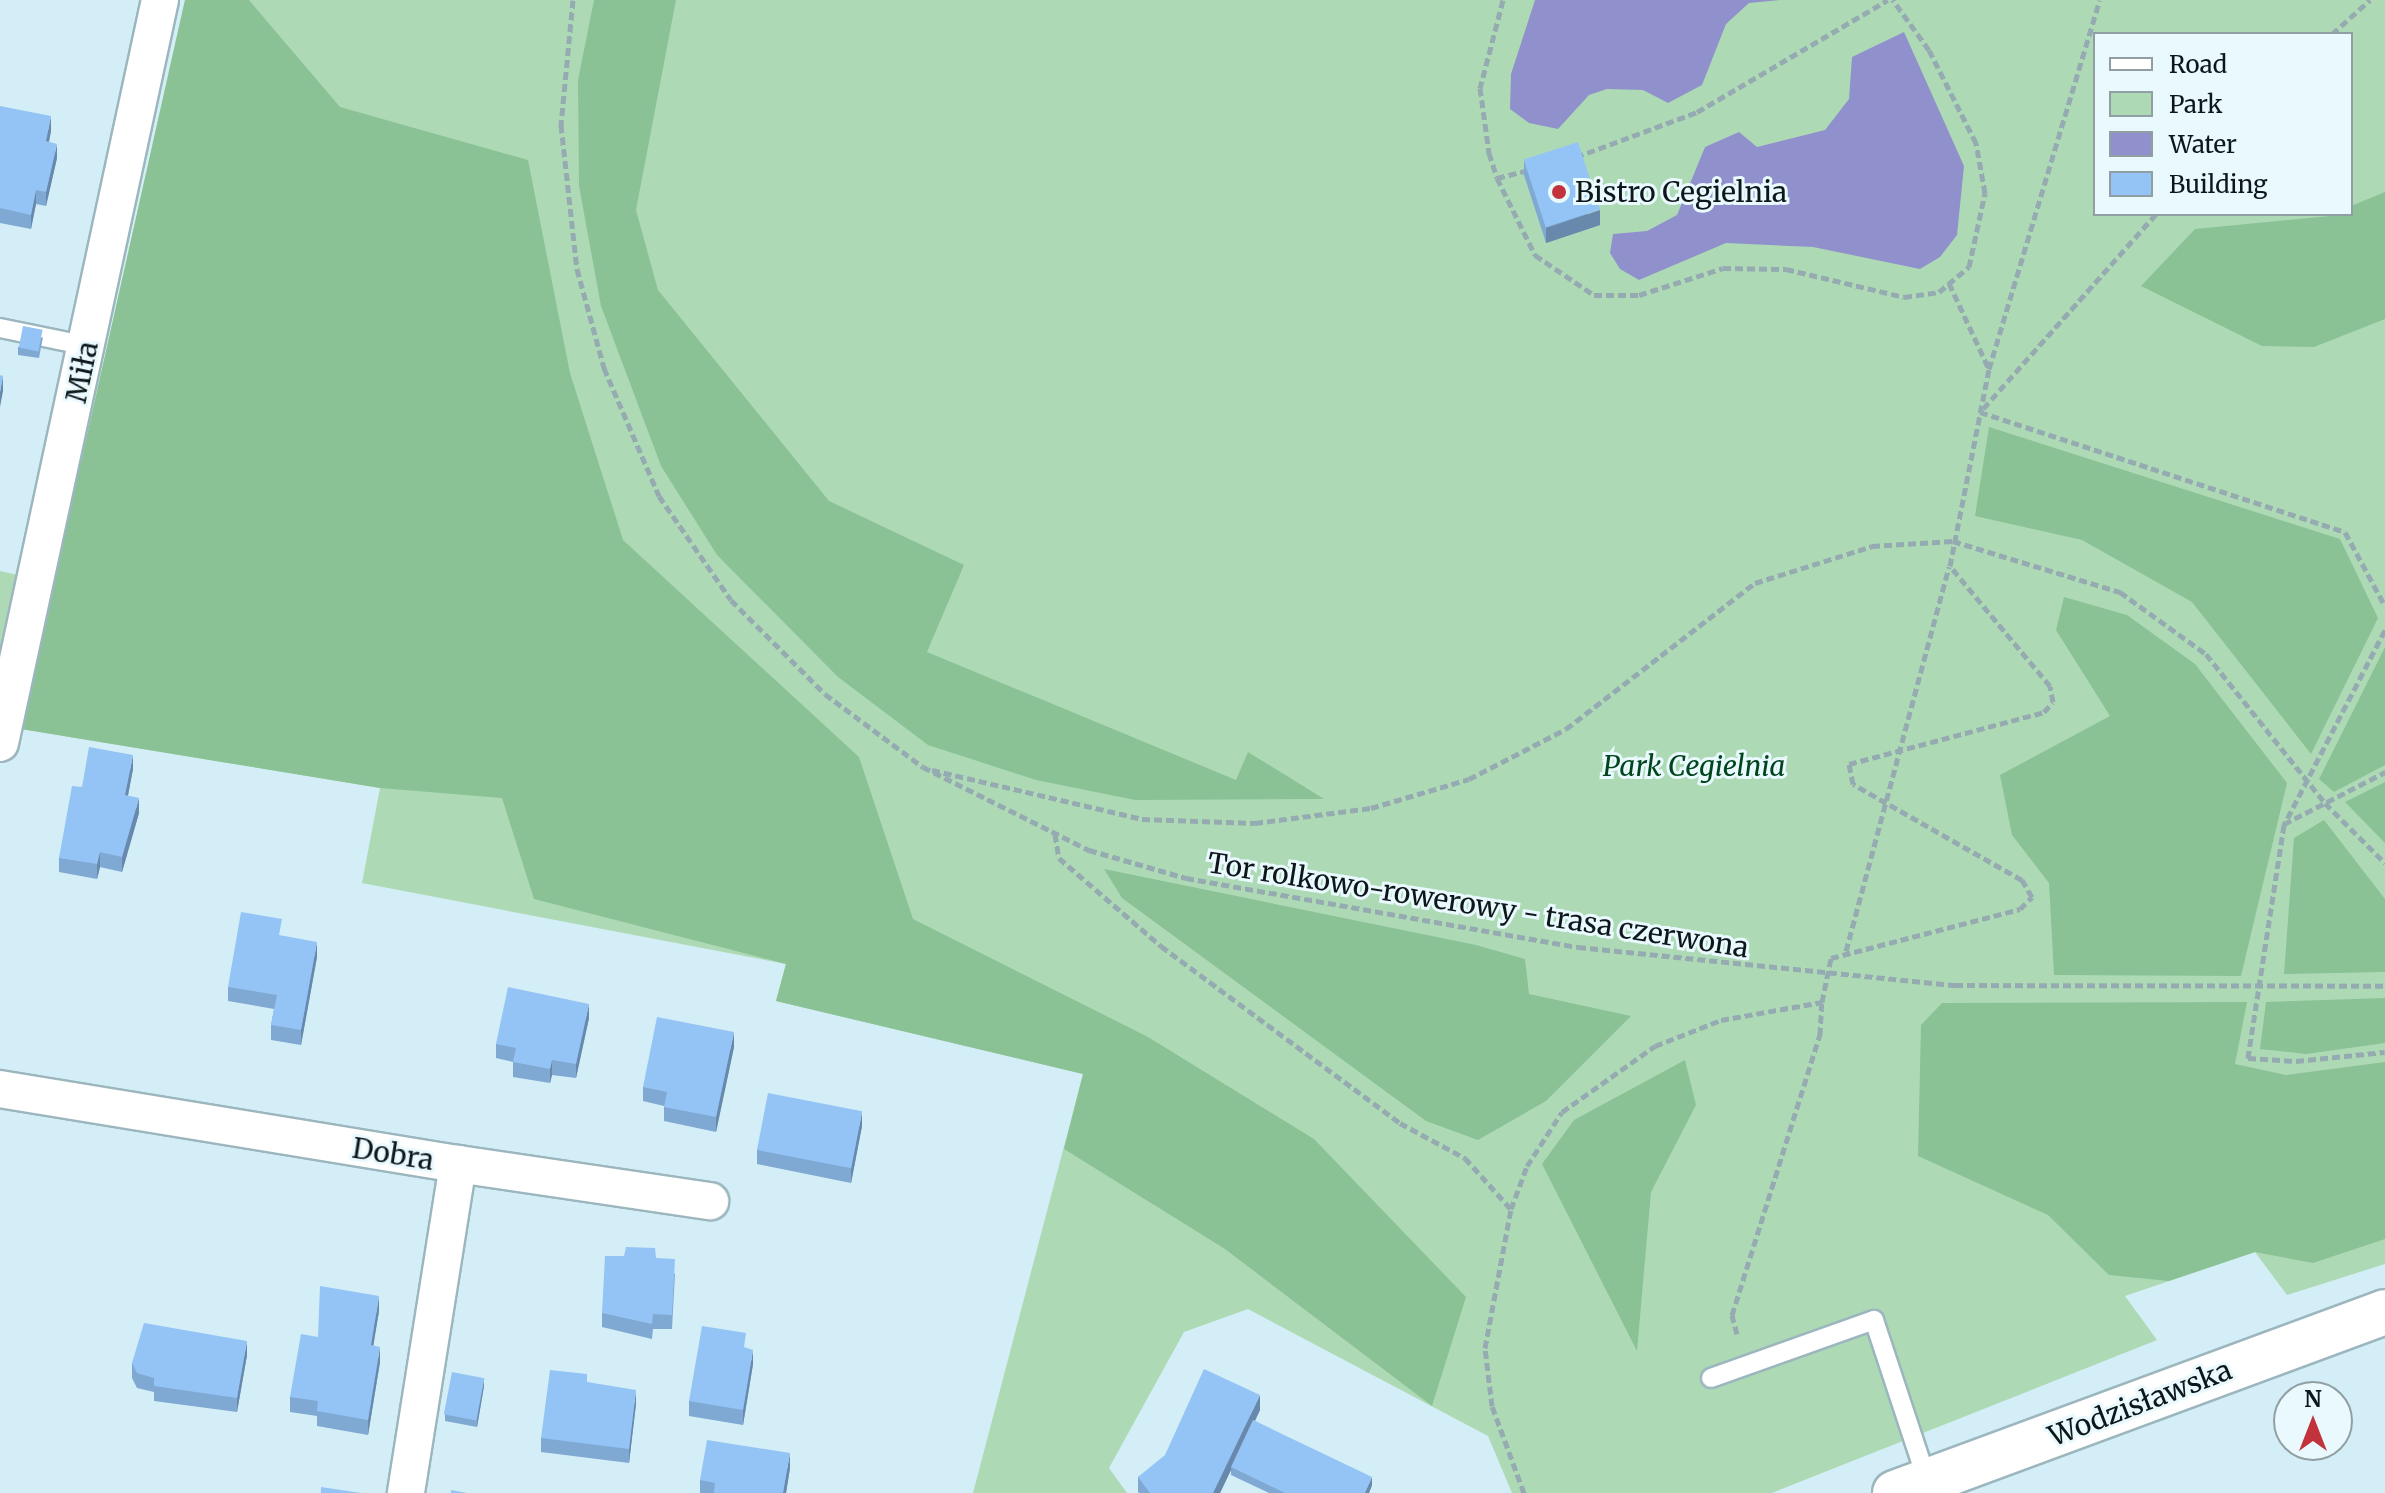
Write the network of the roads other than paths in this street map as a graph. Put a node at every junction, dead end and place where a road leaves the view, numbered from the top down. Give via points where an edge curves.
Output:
1 (160, 0) edge
2 (0, 328) edge
3 (88, 346) junction
4 (0, 743) edge
5 (0, 1089) edge
6 (458, 1164) junction
7 (710, 1201) dead end
8 (2385, 1312) edge
9 (1711, 1378) dead end
10 (1918, 1489) edge
11 (406, 1493) edge

1 - 3 street, Miła
2 - 3 lane
3 - 4 street, Miła
5 - 6 street, Dobra
6 - 7 street
6 - 11 street, Dobra
8 - 10 street, Wodzisławska
9 - 10 lane via 1874,1320

